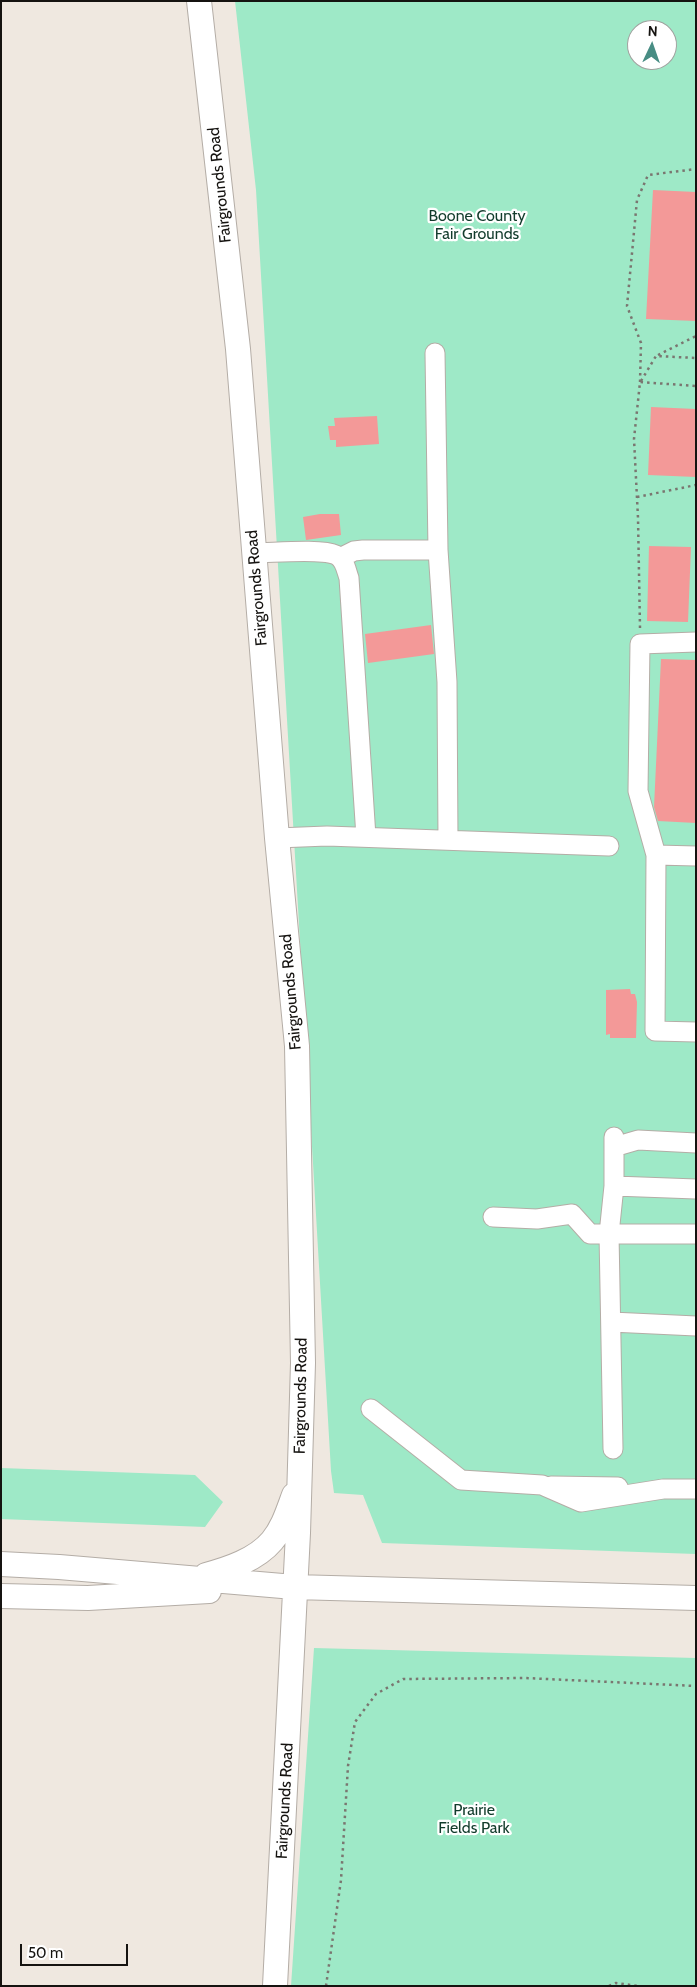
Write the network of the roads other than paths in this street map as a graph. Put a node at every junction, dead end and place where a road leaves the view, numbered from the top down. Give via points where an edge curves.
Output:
1 (199, 1) edge
2 (435, 353) dead end
3 (438, 550) junction
4 (254, 554) junction
5 (340, 558) junction
6 (696, 642) edge
7 (366, 837) junction
8 (277, 838) junction
9 (448, 840) junction
10 (610, 846) dead end
11 (656, 855) junction
12 (696, 856) edge
13 (696, 1032) edge
14 (696, 1143) edge
15 (614, 1186) junction
16 (696, 1189) edge
17 (493, 1218) dead end
18 (609, 1234) junction
19 (696, 1234) edge
20 (611, 1322) junction
21 (696, 1326) edge
22 (371, 1409) dead end
23 (613, 1449) dead end
24 (300, 1482) junction
25 (696, 1489) edge
26 (1, 1564) edge
27 (193, 1578) junction
28 (294, 1587) junction
29 (1, 1596) edge
30 (696, 1598) edge
31 (275, 1986) edge

1 - 4 main road, Fairgrounds Road via 238,349
2 - 3 lane
3 - 5 lane via 363,550
3 - 9 lane via 447,682
4 - 5 lane via 323,552
4 - 8 main road, Fairgrounds Road
5 - 7 lane via 349,578
6 - 11 lane via 640,644 638,791
7 - 8 lane
7 - 9 lane
8 - 24 main road, Fairgrounds Road via 297,1046 303,1363
9 - 10 lane
11 - 12 lane
11 - 13 lane via 655,1031
14 - 15 lane via 614,1142
15 - 16 lane
15 - 18 lane
17 - 18 lane via 537,1219 572,1214 590,1234
18 - 19 lane
18 - 20 lane
20 - 21 lane
20 - 23 lane
22 - 25 lane via 461,1480
24 - 27 main road via 282,1525 271,1542 250,1558 225,1570
24 - 28 main road, Fairgrounds Road
26 - 27 main road
27 - 28 main road
28 - 29 main road via 88,1598
28 - 30 main road
28 - 31 main road, Fairgrounds Road

